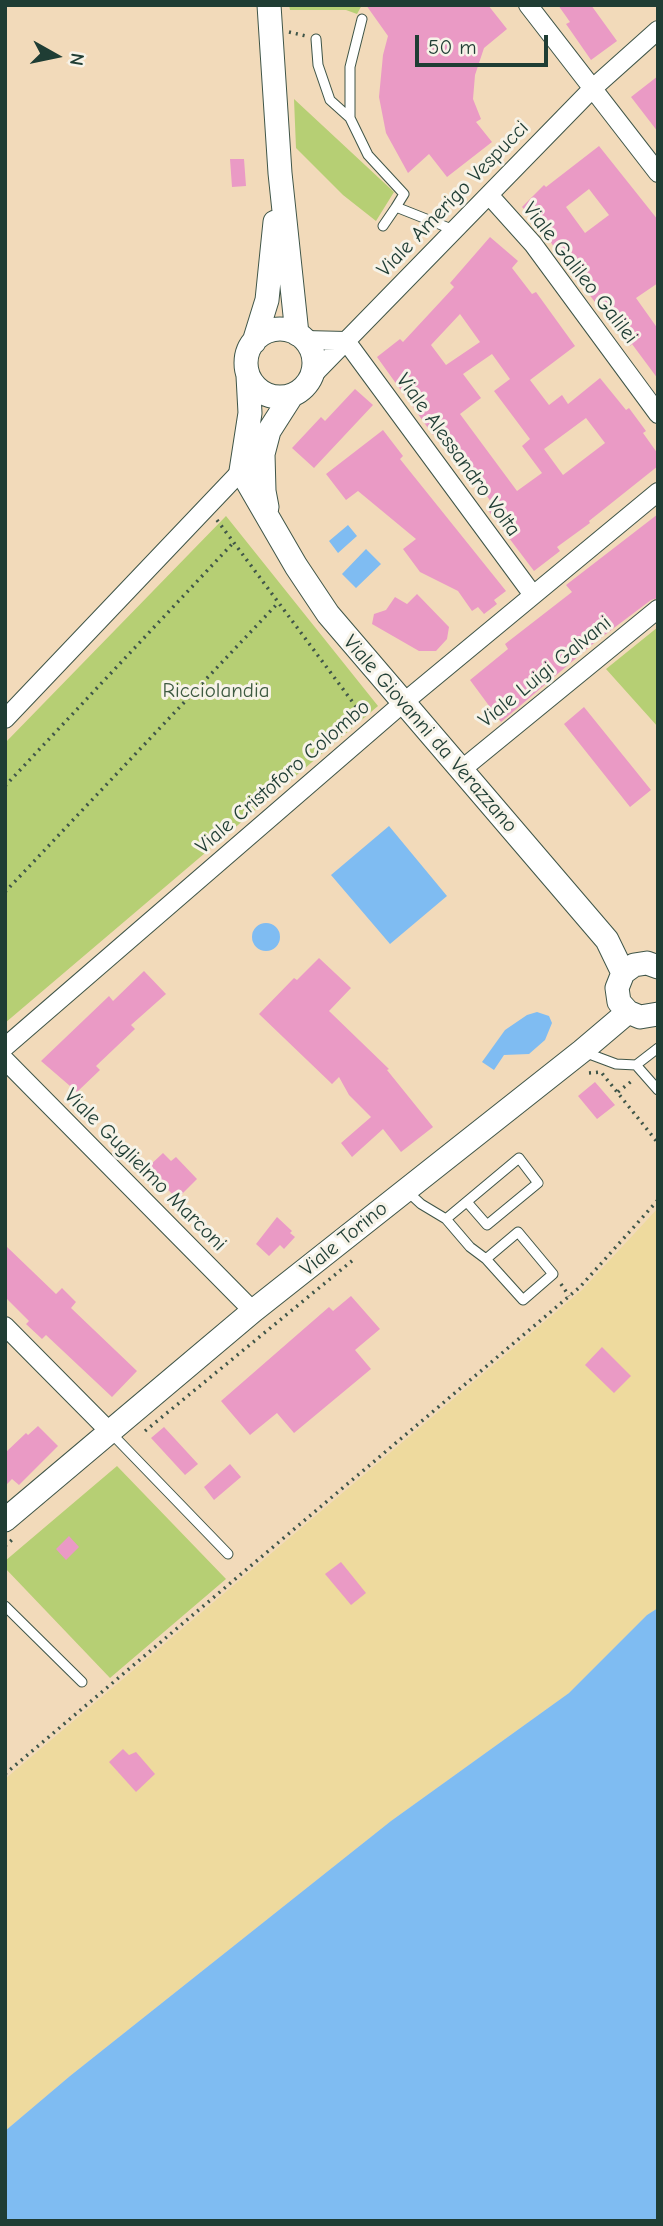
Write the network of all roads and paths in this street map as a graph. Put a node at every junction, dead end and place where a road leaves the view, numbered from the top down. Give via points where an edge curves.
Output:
1 (528, 5) edge
2 (270, 16) edge
3 (362, 19) dead end
4 (658, 30) edge
5 (316, 39) joint
6 (593, 89) junction
7 (350, 118) junction
8 (281, 173) junction
9 (658, 173) edge
10 (489, 195) junction
11 (396, 207) junction
12 (383, 226) dead end
13 (454, 230) junction
14 (301, 337) junction
15 (346, 341) junction
16 (254, 342) junction
17 (248, 376) junction
18 (311, 377) junction
19 (292, 395) junction
20 (658, 414) edge
21 (241, 471) junction
22 (658, 492) edge
23 (207, 507) junction
24 (269, 517) junction
25 (234, 542) junction
26 (533, 595) junction
27 (278, 603) junction
28 (658, 609) edge
29 (403, 703) junction
30 (5, 719) edge
31 (372, 729) junction
32 (461, 770) junction
33 (5, 786) edge
34 (5, 891) edge
35 (607, 940) junction
36 (652, 965) edge
37 (620, 981) junction
38 (628, 1012) junction
39 (658, 1014) edge
40 (5, 1047) edge
41 (658, 1048) edge
42 (582, 1051) junction
43 (5, 1060) edge
44 (636, 1065) junction
45 (580, 1078) dead end
46 (658, 1090) edge
47 (658, 1143) edge
48 (405, 1190) junction
49 (658, 1200) edge
50 (467, 1202) junction
51 (446, 1219) junction
52 (358, 1256) dead end
53 (486, 1259) junction
54 (253, 1311) junction
55 (5, 1326) edge
56 (117, 1440) junction
57 (10, 1529) edge
58 (5, 1545) edge
59 (228, 1554) dead end
60 (5, 1606) edge
61 (72, 1672) junction
62 (64, 1680) dead end
63 (82, 1682) dead end
64 (5, 1774) edge

1 - 6 street
2 - 5 path
2 - 8 street
3 - 7 lane via 350,67
4 - 6 street, Viale Amerigo Vespucci
5 - 7 lane via 318,65 330,100
6 - 9 street
6 - 10 street, Viale Amerigo Vespucci
7 - 11 lane via 368,155 404,194
8 - 14 street
8 - 16 street via 267,300
10 - 13 street, Viale Amerigo Vespucci
10 - 20 street, Viale Galileo Galilei via 533,244
11 - 12 lane
11 - 13 lane
13 - 15 street, Viale Amerigo Vespucci
14 - 15 street
14 - 16 street via 274,330
14 - 18 street via 313,357
15 - 18 street, Viale Amerigo Vespucci
15 - 26 street, Viale Alessandro Volta
16 - 17 street via 247,358
17 - 19 street via 262,392
17 - 21 street via 250,413
18 - 19 street
19 - 24 street, Viale Giovanni da Verazzano via 269,431 263,453
21 - 23 street
21 - 24 street, Viale Giovanni da Verazzano
22 - 26 street, Viale Cristoforo Colombo
23 - 25 path
23 - 30 street
24 - 29 street, Viale Giovanni da Verazzano via 328,614
25 - 27 path
25 - 33 path
26 - 29 street, Viale Cristoforo Colombo
27 - 31 path
27 - 34 path
28 - 32 street, Viale Luigi Galvani
29 - 31 street, Viale Cristoforo Colombo
29 - 32 street, Viale Giovanni da Verazzano
31 - 40 street, Viale Cristoforo Colombo
32 - 35 street, Viale Giovanni da Verazzano
35 - 36 street, Viale Giovanni da Verazzano
35 - 37 street, Viale Giovanni da Verazzano
36 - 37 street via 634,965
37 - 38 street, Viale Giovanni da Verazzano via 620,1002
37 - 42 street, Viale Torino
38 - 39 street via 646,1017
38 - 42 street, Viale Torino
41 - 44 lane
42 - 44 lane via 616,1064
42 - 48 street, Viale Torino
43 - 54 street, Viale Guglielmo Marconi
44 - 46 lane
45 - 47 path via 601,1072
48 - 51 lane
48 - 54 street, Viale Torino
49 - 64 path via 580,1287
50 - 50 lane via 519,1158 538,1183 486,1225
50 - 51 lane
51 - 53 lane
52 - 56 path
53 - 53 lane via 523,1300 553,1274 518,1233
54 - 56 street, Viale Torino
55 - 56 street
56 - 57 street, Viale Torino
56 - 59 lane
57 - 58 path
60 - 61 lane
61 - 62 lane
61 - 63 lane

